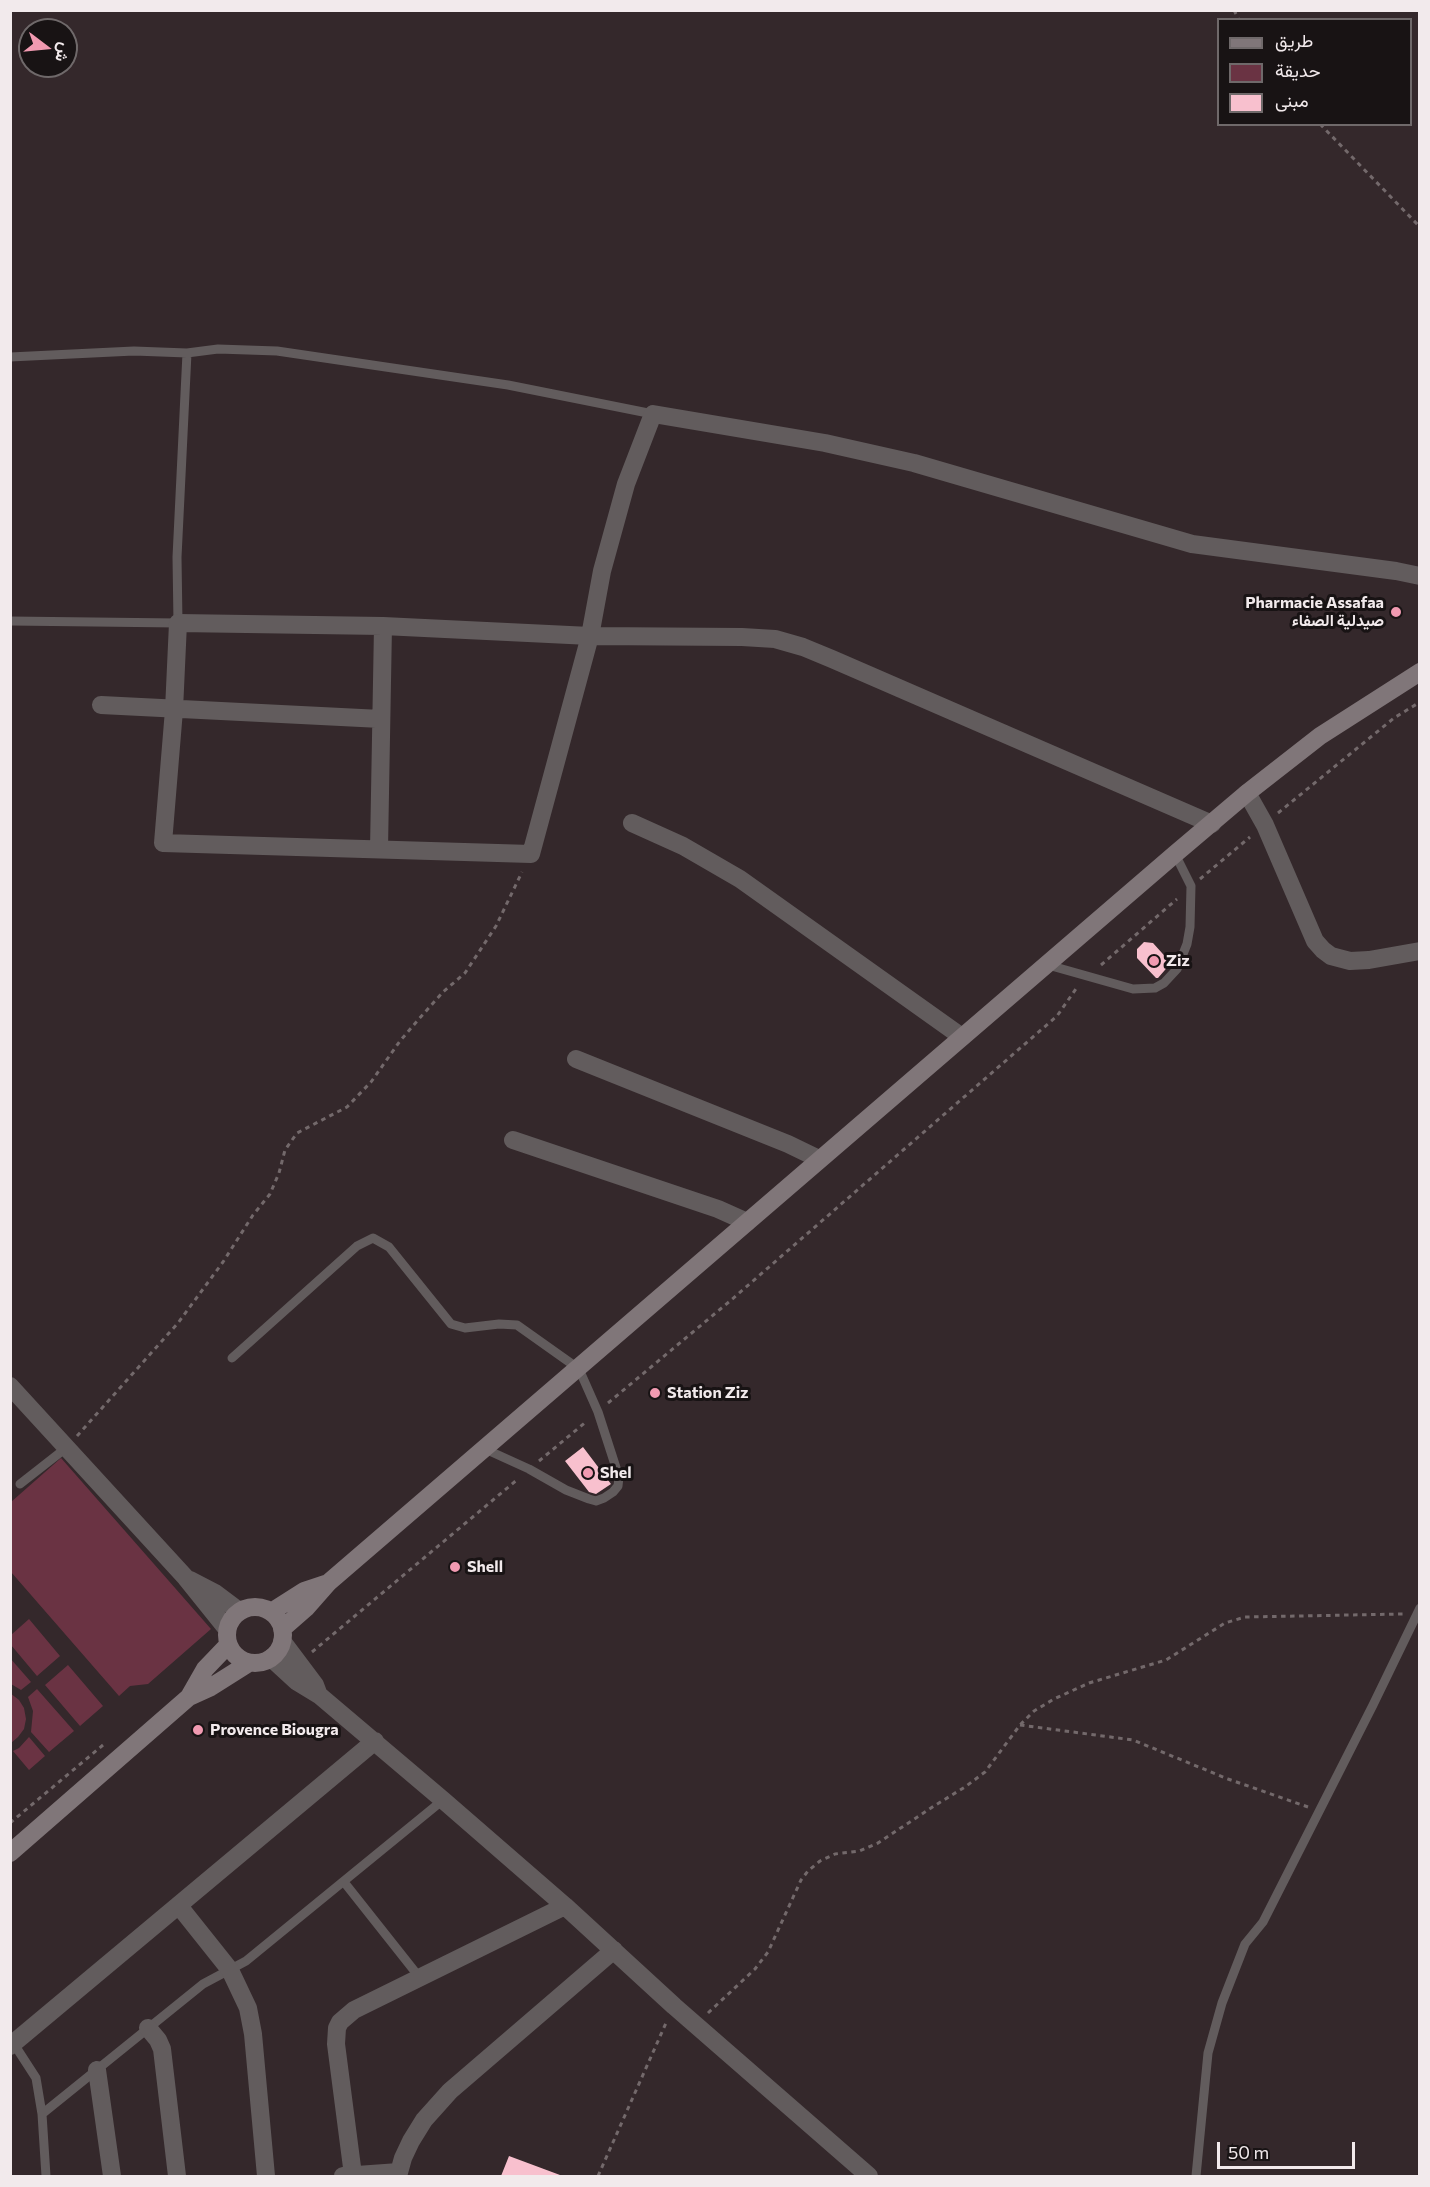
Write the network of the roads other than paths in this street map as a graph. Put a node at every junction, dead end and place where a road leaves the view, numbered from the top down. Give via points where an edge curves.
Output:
1 (187, 353) junction
2 (10, 357) edge
3 (653, 414) junction
4 (1419, 576) edge
5 (10, 621) edge
6 (178, 623) junction
7 (383, 626) junction
8 (590, 636) junction
9 (1419, 672) edge
10 (102, 705) dead end
11 (174, 710) junction
12 (381, 719) junction
13 (1247, 793) junction
14 (632, 823) dead end
15 (1212, 824) junction
16 (379, 849) junction
17 (1175, 854) junction
18 (1419, 951) edge
19 (1048, 965) junction
20 (962, 1037) junction
21 (576, 1059) dead end
22 (513, 1140) dead end
23 (819, 1159) junction
24 (747, 1222) junction
25 (232, 1358) dead end
26 (579, 1369) junction
27 (10, 1386) edge
28 (66, 1448) junction
29 (485, 1449) junction
30 (20, 1484) dead end
31 (186, 1578) junction
32 (328, 1583) junction
33 (239, 1611) junction
34 (1418, 1611) edge
35 (271, 1612) junction
36 (282, 1635) junction
37 (228, 1637) junction
38 (271, 1658) junction
39 (249, 1663) junction
40 (319, 1695) junction
41 (189, 1697) junction
42 (375, 1741) junction
43 (443, 1800) junction
44 (10, 1853) edge
45 (344, 1882) junction
46 (179, 1906) junction
47 (565, 1906) junction
48 (614, 1950) junction
49 (230, 1970) junction
50 (420, 1978) junction
51 (148, 2028) junction
52 (12, 2045) edge
53 (97, 2070) junction
54 (42, 2114) junction
55 (399, 2174) edge
56 (46, 2176) edge
57 (112, 2176) edge
58 (177, 2176) edge
59 (266, 2176) edge
60 (348, 2176) edge
61 (869, 2176) edge
62 (1196, 2176) edge

1 - 2 lane via 134,351
1 - 3 lane via 218,349 278,351 508,385
1 - 6 lane via 177,547
3 - 4 street via 825,443 914,463 1192,544
3 - 8 street via 623,495 602,571
5 - 6 lane
6 - 7 street
6 - 11 street
7 - 8 street
7 - 12 street
8 - 15 street via 742,637 775,639 803,647
8 - 16 street via 531,854
9 - 13 main road via 1320,736
10 - 11 street
11 - 12 street
11 - 16 street via 163,843
12 - 16 street
13 - 15 main road
13 - 18 street via 1315,941 1323,950 1350,961
14 - 20 street via 683,846 740,879
15 - 17 main road
17 - 19 main road
17 - 19 lane via 1191,886 1190,927 1177,969 1164,983 1155,988 1133,989
19 - 20 main road
20 - 23 main road
21 - 23 street
22 - 24 street
23 - 24 main road
24 - 26 main road
25 - 26 lane via 357,1246 373,1238 389,1247 451,1324 465,1328 517,1325
26 - 29 main road
26 - 29 lane via 598,1412 619,1478 613,1492 596,1501 589,1499
27 - 28 street
28 - 30 lane
28 - 31 street
29 - 32 main road
31 - 33 street
31 - 37 street
32 - 35 main road via 304,1591
32 - 36 main road
33 - 35 main road via 260,1607
33 - 37 main road via 231,1619
34 - 62 lane via 1263,1922 1245,1944 1208,2053
35 - 36 main road via 278,1619
36 - 38 main road via 278,1651
36 - 40 street
37 - 39 main road via 233,1653
37 - 41 main road
38 - 39 main road
38 - 40 street
39 - 41 main road
40 - 42 street
41 - 44 main road
42 - 43 street
42 - 46 street
43 - 45 lane
43 - 47 street
45 - 49 lane
45 - 50 lane
46 - 49 street
46 - 52 street
47 - 48 street
47 - 50 street
48 - 55 street via 450,2091 415,2134
48 - 61 street
49 - 51 lane via 203,1984
49 - 59 street via 250,2018
50 - 60 street via 354,2010 337,2028
51 - 53 lane
51 - 58 street via 162,2049
52 - 54 lane via 36,2078
53 - 54 lane
53 - 57 street
54 - 56 lane
55 - 60 street

